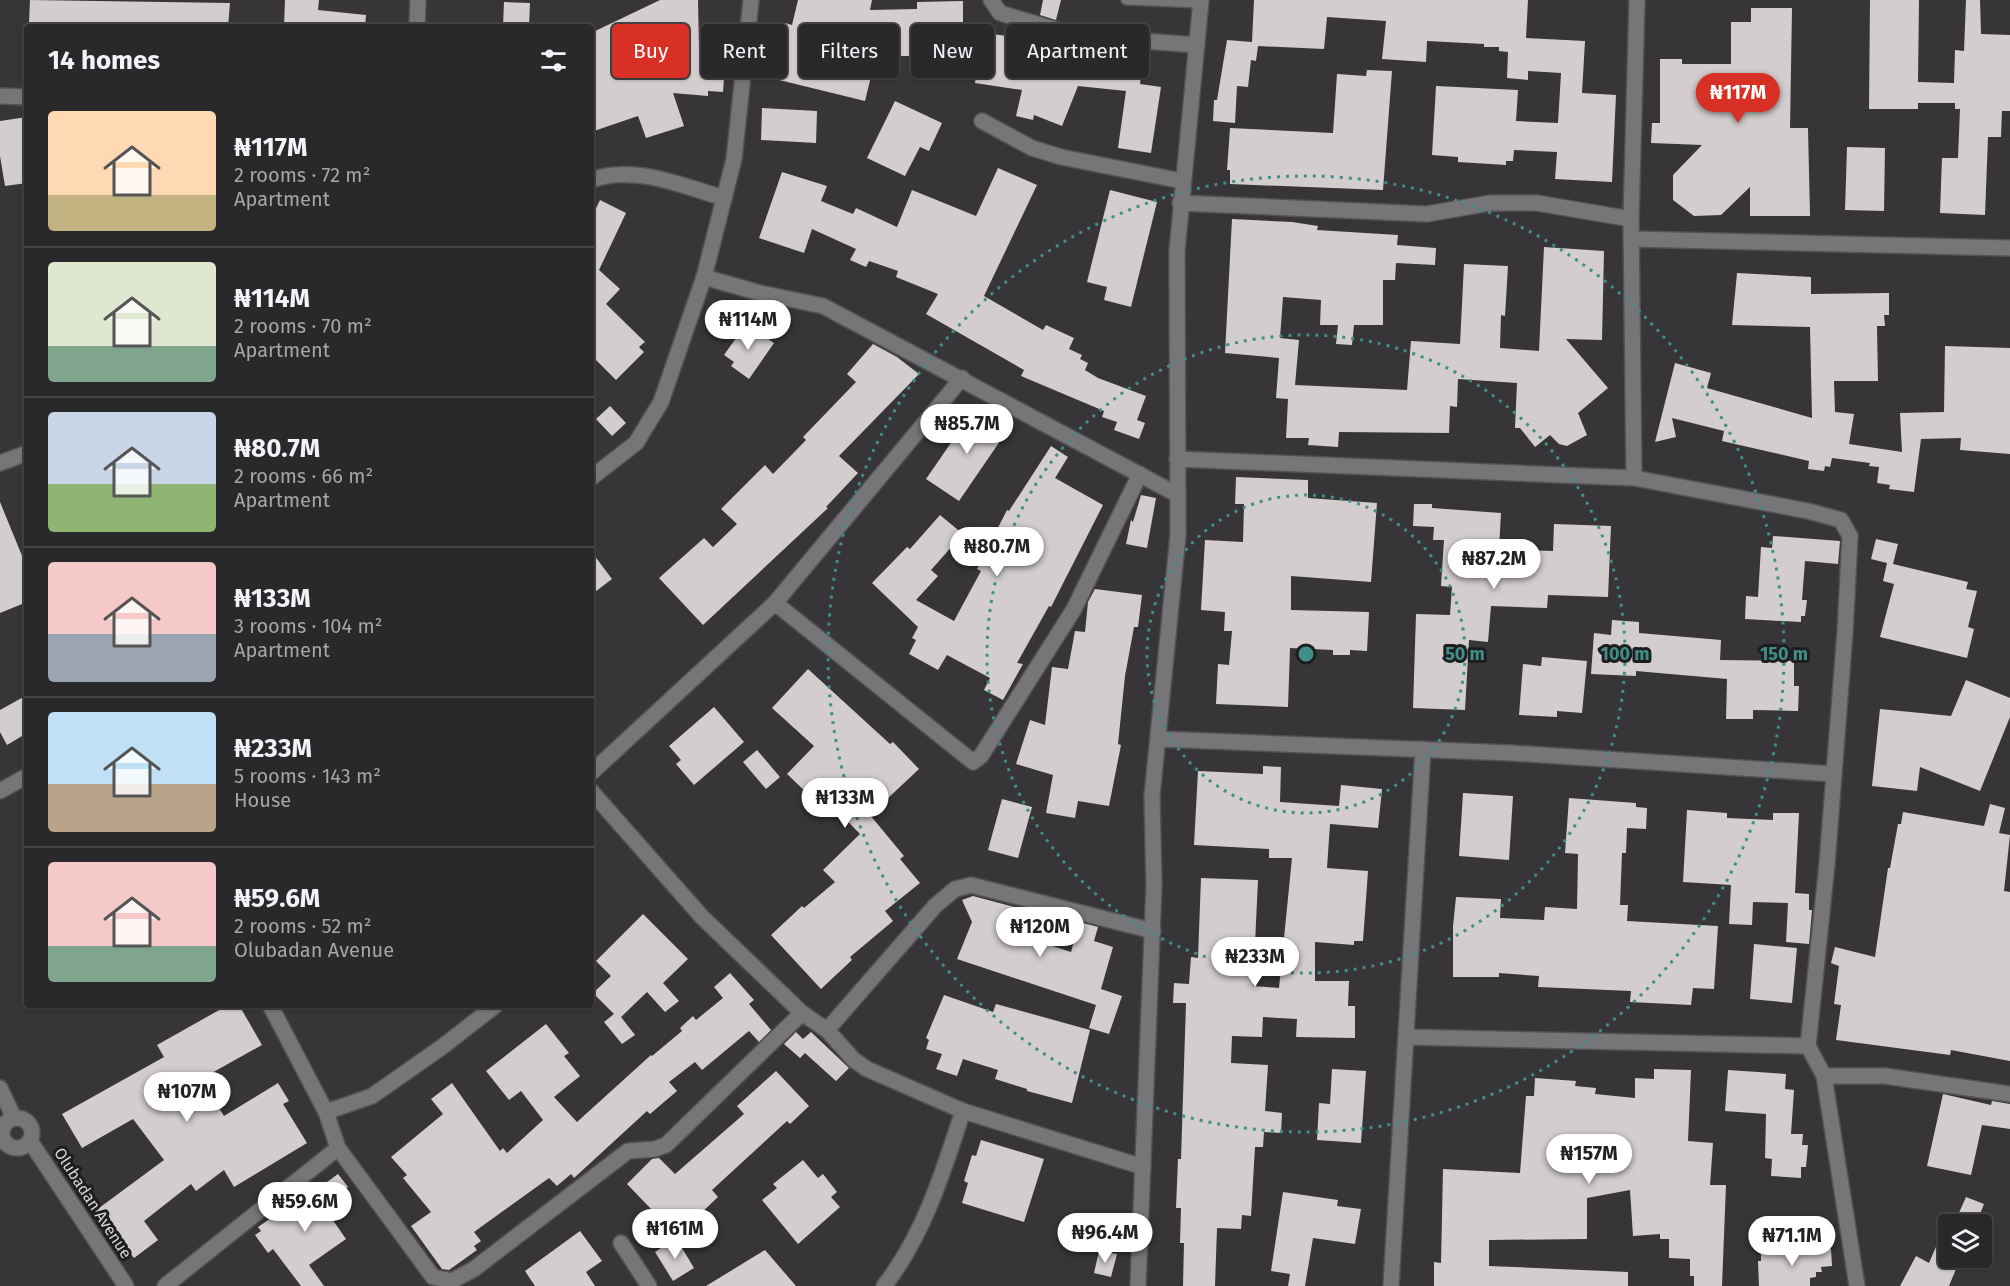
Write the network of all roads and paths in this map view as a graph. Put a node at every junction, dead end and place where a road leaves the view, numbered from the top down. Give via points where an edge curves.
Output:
1 (418, 0) edge
2 (751, 0) edge
3 (991, 0) edge
4 (1126, 0) edge
5 (1637, 0) edge
6 (1160, 1) edge
7 (1201, 2) edge
8 (417, 24) edge
9 (1197, 45) junction
10 (0, 96) edge
11 (24, 97) edge
12 (982, 122) dead end
13 (594, 179) edge
14 (1182, 181) junction
15 (724, 198) junction
16 (1180, 203) junction
17 (1631, 219) junction
18 (1631, 238) junction
19 (2010, 248) edge
20 (704, 277) junction
21 (962, 378) junction
22 (24, 454) edge
23 (1177, 459) junction
24 (0, 463) edge
25 (1140, 474) junction
26 (594, 476) edge
27 (1634, 478) junction
28 (1178, 495) junction
29 (775, 603) junction
30 (1159, 739) junction
31 (1422, 749) junction
32 (594, 770) edge
33 (1834, 774) junction
34 (24, 778) edge
35 (0, 791) edge
36 (594, 794) edge
37 (1152, 931) junction
38 (272, 1008) edge
39 (492, 1008) edge
40 (802, 1013) junction
41 (827, 1030) junction
42 (1406, 1037) junction
43 (1808, 1046) junction
44 (1824, 1076) junction
45 (0, 1088) edge
46 (2010, 1094) edge
47 (963, 1111) junction
48 (326, 1112) junction
49 (14, 1118) junction
50 (1, 1139) edge
51 (30, 1141) junction
52 (338, 1148) junction
53 (1143, 1167) junction
54 (621, 1243) dead end
55 (126, 1286) edge
56 (165, 1286) edge
57 (650, 1286) edge
58 (884, 1286) edge
59 (1138, 1286) edge
60 (1391, 1286) edge
61 (1857, 1286) edge

1 - 8 street
2 - 15 street via 734,159
3 - 9 street via 1000,13 1077,36
4 - 6 lane
5 - 17 street
6 - 7 lane
7 - 9 street
9 - 14 street
10 - 11 street
12 - 14 street via 1032,148 1061,157
13 - 15 street via 609,173 653,177
14 - 16 street
15 - 20 street
16 - 17 street via 1427,214 1490,203 1537,203
16 - 23 street
17 - 18 street
18 - 19 street
18 - 27 street
20 - 21 street via 823,306
20 - 26 street via 662,402 636,443
21 - 25 street
21 - 29 street
22 - 24 street
23 - 27 street
23 - 28 street
25 - 28 street
25 - 29 street via 1074,609 981,756 973,762
27 - 33 street via 1841,520 1850,536
28 - 30 street via 1178,535
29 - 32 street
30 - 31 street
30 - 37 street via 1152,796
31 - 33 street
31 - 42 street
33 - 43 street
34 - 35 street
36 - 40 street via 702,917
37 - 41 street via 970,885 955,890 935,906
37 - 53 street
38 - 48 street
39 - 48 street via 372,1096
40 - 41 street
40 - 52 street via 666,1145 628,1151 474,1269 452,1281 433,1277
41 - 47 street via 867,1069
42 - 43 street
42 - 60 street
43 - 44 street
44 - 46 street via 1885,1076
44 - 61 street
45 - 49 street
47 - 53 street
47 - 58 street via 944,1172 913,1245
48 - 52 street
49 - 50 street via 3,1125
49 - 51 street via 27,1121 32,1134
50 - 51 street via 19,1148
51 - 55 street, Olubadan Avenue
52 - 56 street
53 - 59 street
54 - 57 street

